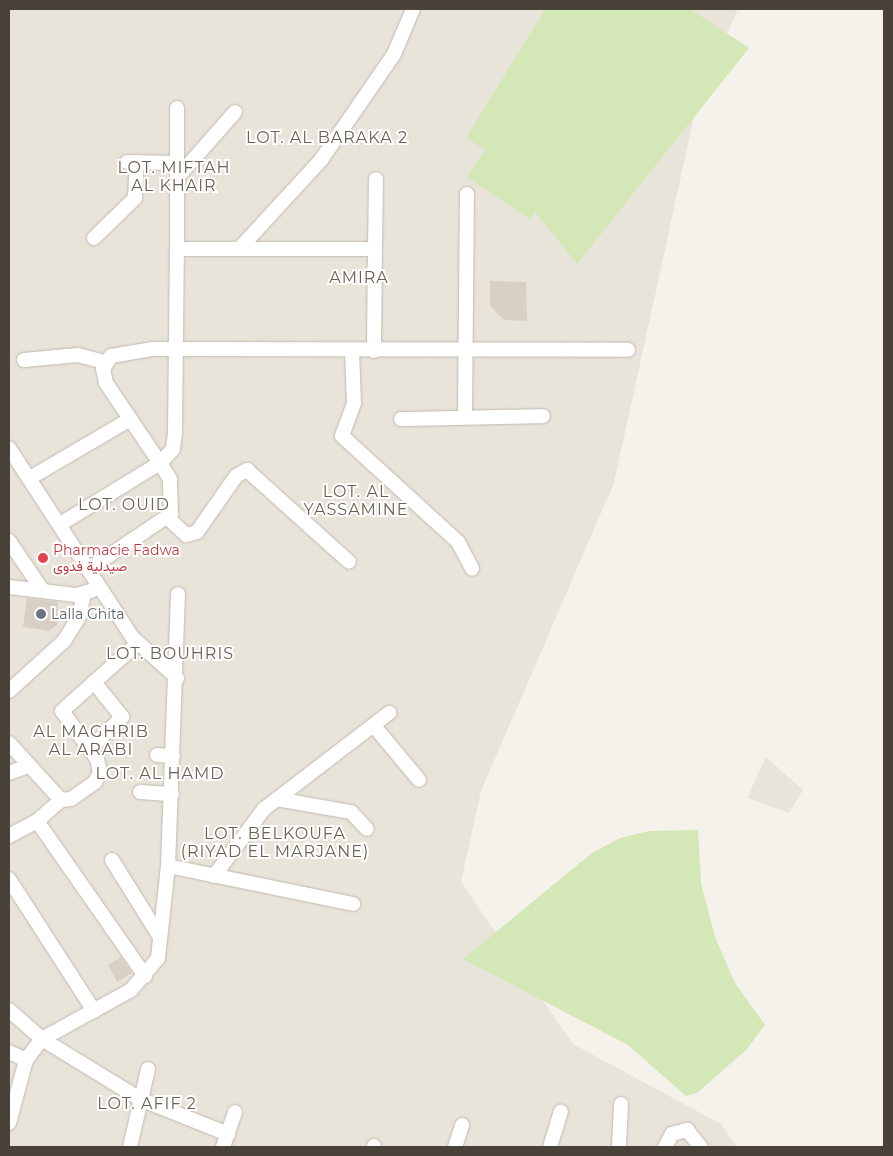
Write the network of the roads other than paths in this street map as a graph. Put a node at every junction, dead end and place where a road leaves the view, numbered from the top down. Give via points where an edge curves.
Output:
1 (413, 9) edge
2 (177, 108) dead end
3 (236, 112) dead end
4 (177, 162) junction
5 (177, 178) junction
6 (376, 179) dead end
7 (467, 194) dead end
8 (94, 238) dead end
9 (240, 248) junction
10 (177, 249) junction
11 (375, 249) junction
12 (175, 350) junction
13 (628, 350) dead end
14 (352, 351) junction
15 (374, 351) junction
16 (466, 352) junction
17 (24, 360) dead end
18 (105, 362) junction
19 (543, 416) dead end
20 (401, 418) dead end
21 (465, 418) junction
22 (129, 420) junction
23 (9, 448) edge
24 (160, 463) junction
25 (30, 478) junction
26 (168, 518) junction
27 (62, 523) junction
28 (9, 542) edge
29 (349, 562) dead end
30 (472, 568) dead end
31 (88, 569) junction
32 (96, 584) junction
33 (9, 590) edge
34 (44, 591) junction
35 (84, 594) junction
36 (178, 594) dead end
37 (138, 643) junction
38 (177, 678) junction
39 (94, 682) junction
40 (9, 691) edge
41 (389, 713) dead end
42 (374, 726) junction
43 (9, 743) edge
44 (91, 748) junction
45 (157, 755) dead end
46 (173, 756) junction
47 (28, 766) junction
48 (9, 773) edge
49 (420, 780) dead end
50 (140, 792) dead end
51 (172, 794) junction
52 (277, 799) junction
53 (61, 800) junction
54 (37, 821) junction
55 (367, 829) dead end
56 (9, 836) edge
57 (112, 860) dead end
58 (168, 866) junction
59 (214, 876) junction
60 (9, 879) edge
61 (353, 904) dead end
62 (160, 937) junction
63 (145, 976) junction
64 (9, 1010) edge
65 (94, 1010) junction
66 (42, 1039) junction
67 (9, 1052) edge
68 (26, 1060) junction
69 (148, 1069) dead end
70 (140, 1099) junction
71 (621, 1104) dead end
72 (235, 1112) dead end
73 (9, 1123) edge
74 (462, 1125) dead end
75 (228, 1134) junction
76 (130, 1147) edge
77 (223, 1147) edge
78 (455, 1147) edge
79 (550, 1147) edge
80 (560, 1147) edge
81 (619, 1147) edge
82 (666, 1147) edge
83 (701, 1147) edge

1 - 9 street via 394,54 322,160
2 - 4 street
3 - 5 street
4 - 5 street
4 - 8 street via 132,162 135,198
5 - 10 street
6 - 11 street
7 - 16 street
9 - 10 street
9 - 11 street
10 - 12 street
11 - 15 street
12 - 14 street
12 - 18 street via 128,351
12 - 24 street via 173,449
13 - 16 street
14 - 15 street
14 - 30 street via 354,403 342,436 458,542
15 - 16 street
16 - 21 street
17 - 18 street via 78,355
18 - 22 street via 103,376
19 - 21 street
20 - 21 street
22 - 24 street
22 - 25 street
23 - 25 street
24 - 26 street via 170,478 172,508
24 - 27 street
25 - 27 street
26 - 29 street via 186,535 197,532 236,476 247,470
26 - 31 street
27 - 31 street
28 - 34 street
31 - 32 street
32 - 35 street
32 - 37 street
33 - 34 street
34 - 35 street
35 - 40 street via 79,617 64,641
36 - 38 street
37 - 38 street
37 - 39 street
38 - 46 street
39 - 44 street via 122,717
39 - 44 street via 61,714
41 - 42 street
42 - 49 street
42 - 52 street
43 - 47 street
44 - 53 street via 100,766 98,777 70,799
45 - 46 street
46 - 51 street
47 - 48 street
47 - 53 street
50 - 51 street
51 - 58 street
52 - 55 street via 351,812
52 - 59 street via 250,826
53 - 54 street
54 - 56 street
54 - 63 street
57 - 62 street
58 - 59 street
58 - 62 street
59 - 61 street
60 - 65 street
62 - 63 street via 158,958
63 - 65 street via 131,990
64 - 66 street
65 - 66 street
66 - 68 street
66 - 70 street
67 - 68 street
68 - 73 street
69 - 70 street
70 - 75 street
70 - 76 street
71 - 81 street
72 - 75 street
74 - 78 street
75 - 77 street
79 - 80 street via 561,1112
82 - 83 street via 672,1134 687,1130

